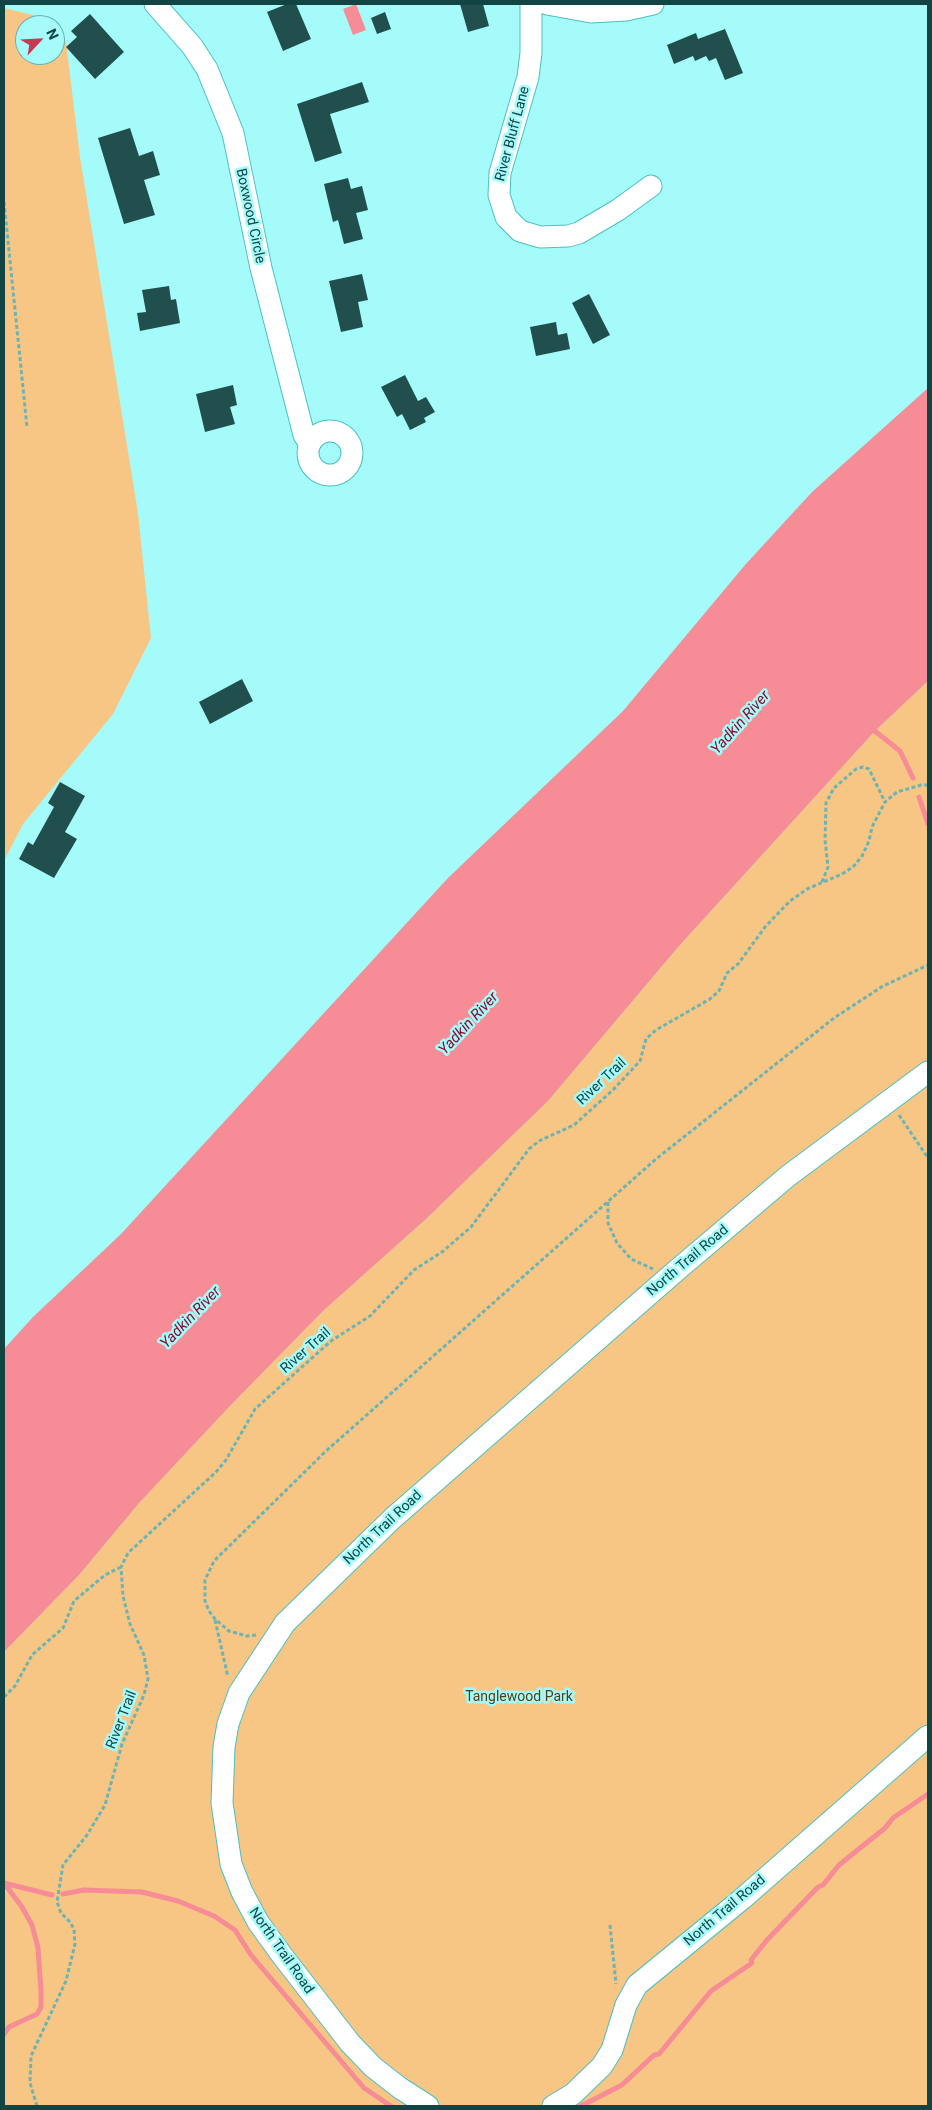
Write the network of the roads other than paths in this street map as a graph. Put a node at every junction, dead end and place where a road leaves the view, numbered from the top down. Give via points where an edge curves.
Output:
1 (155, 4) edge
2 (531, 4) edge
3 (547, 4) edge
4 (653, 4) edge
5 (651, 186) dead end
6 (310, 444) dead end
7 (928, 1072) edge
8 (928, 1736) edge
9 (428, 2106) edge
10 (553, 2106) edge

1 - 6 street, Boxwood Circle via 192,46 207,69 233,133 261,268 304,435
2 - 5 street, River Bluff Lane via 532,53 528,77 500,173 499,195 506,217 520,231 540,237 568,236 618,210
3 - 4 street via 591,12
7 - 9 street, North Trail Road via 788,1176 392,1518 285,1623 239,1693 228,1724 223,1755 222,1803 231,1864 242,1892 258,1922 350,2043 373,2067
8 - 10 street, North Trail Road via 742,1899 637,1985 626,2005 612,2050 602,2066 573,2094

